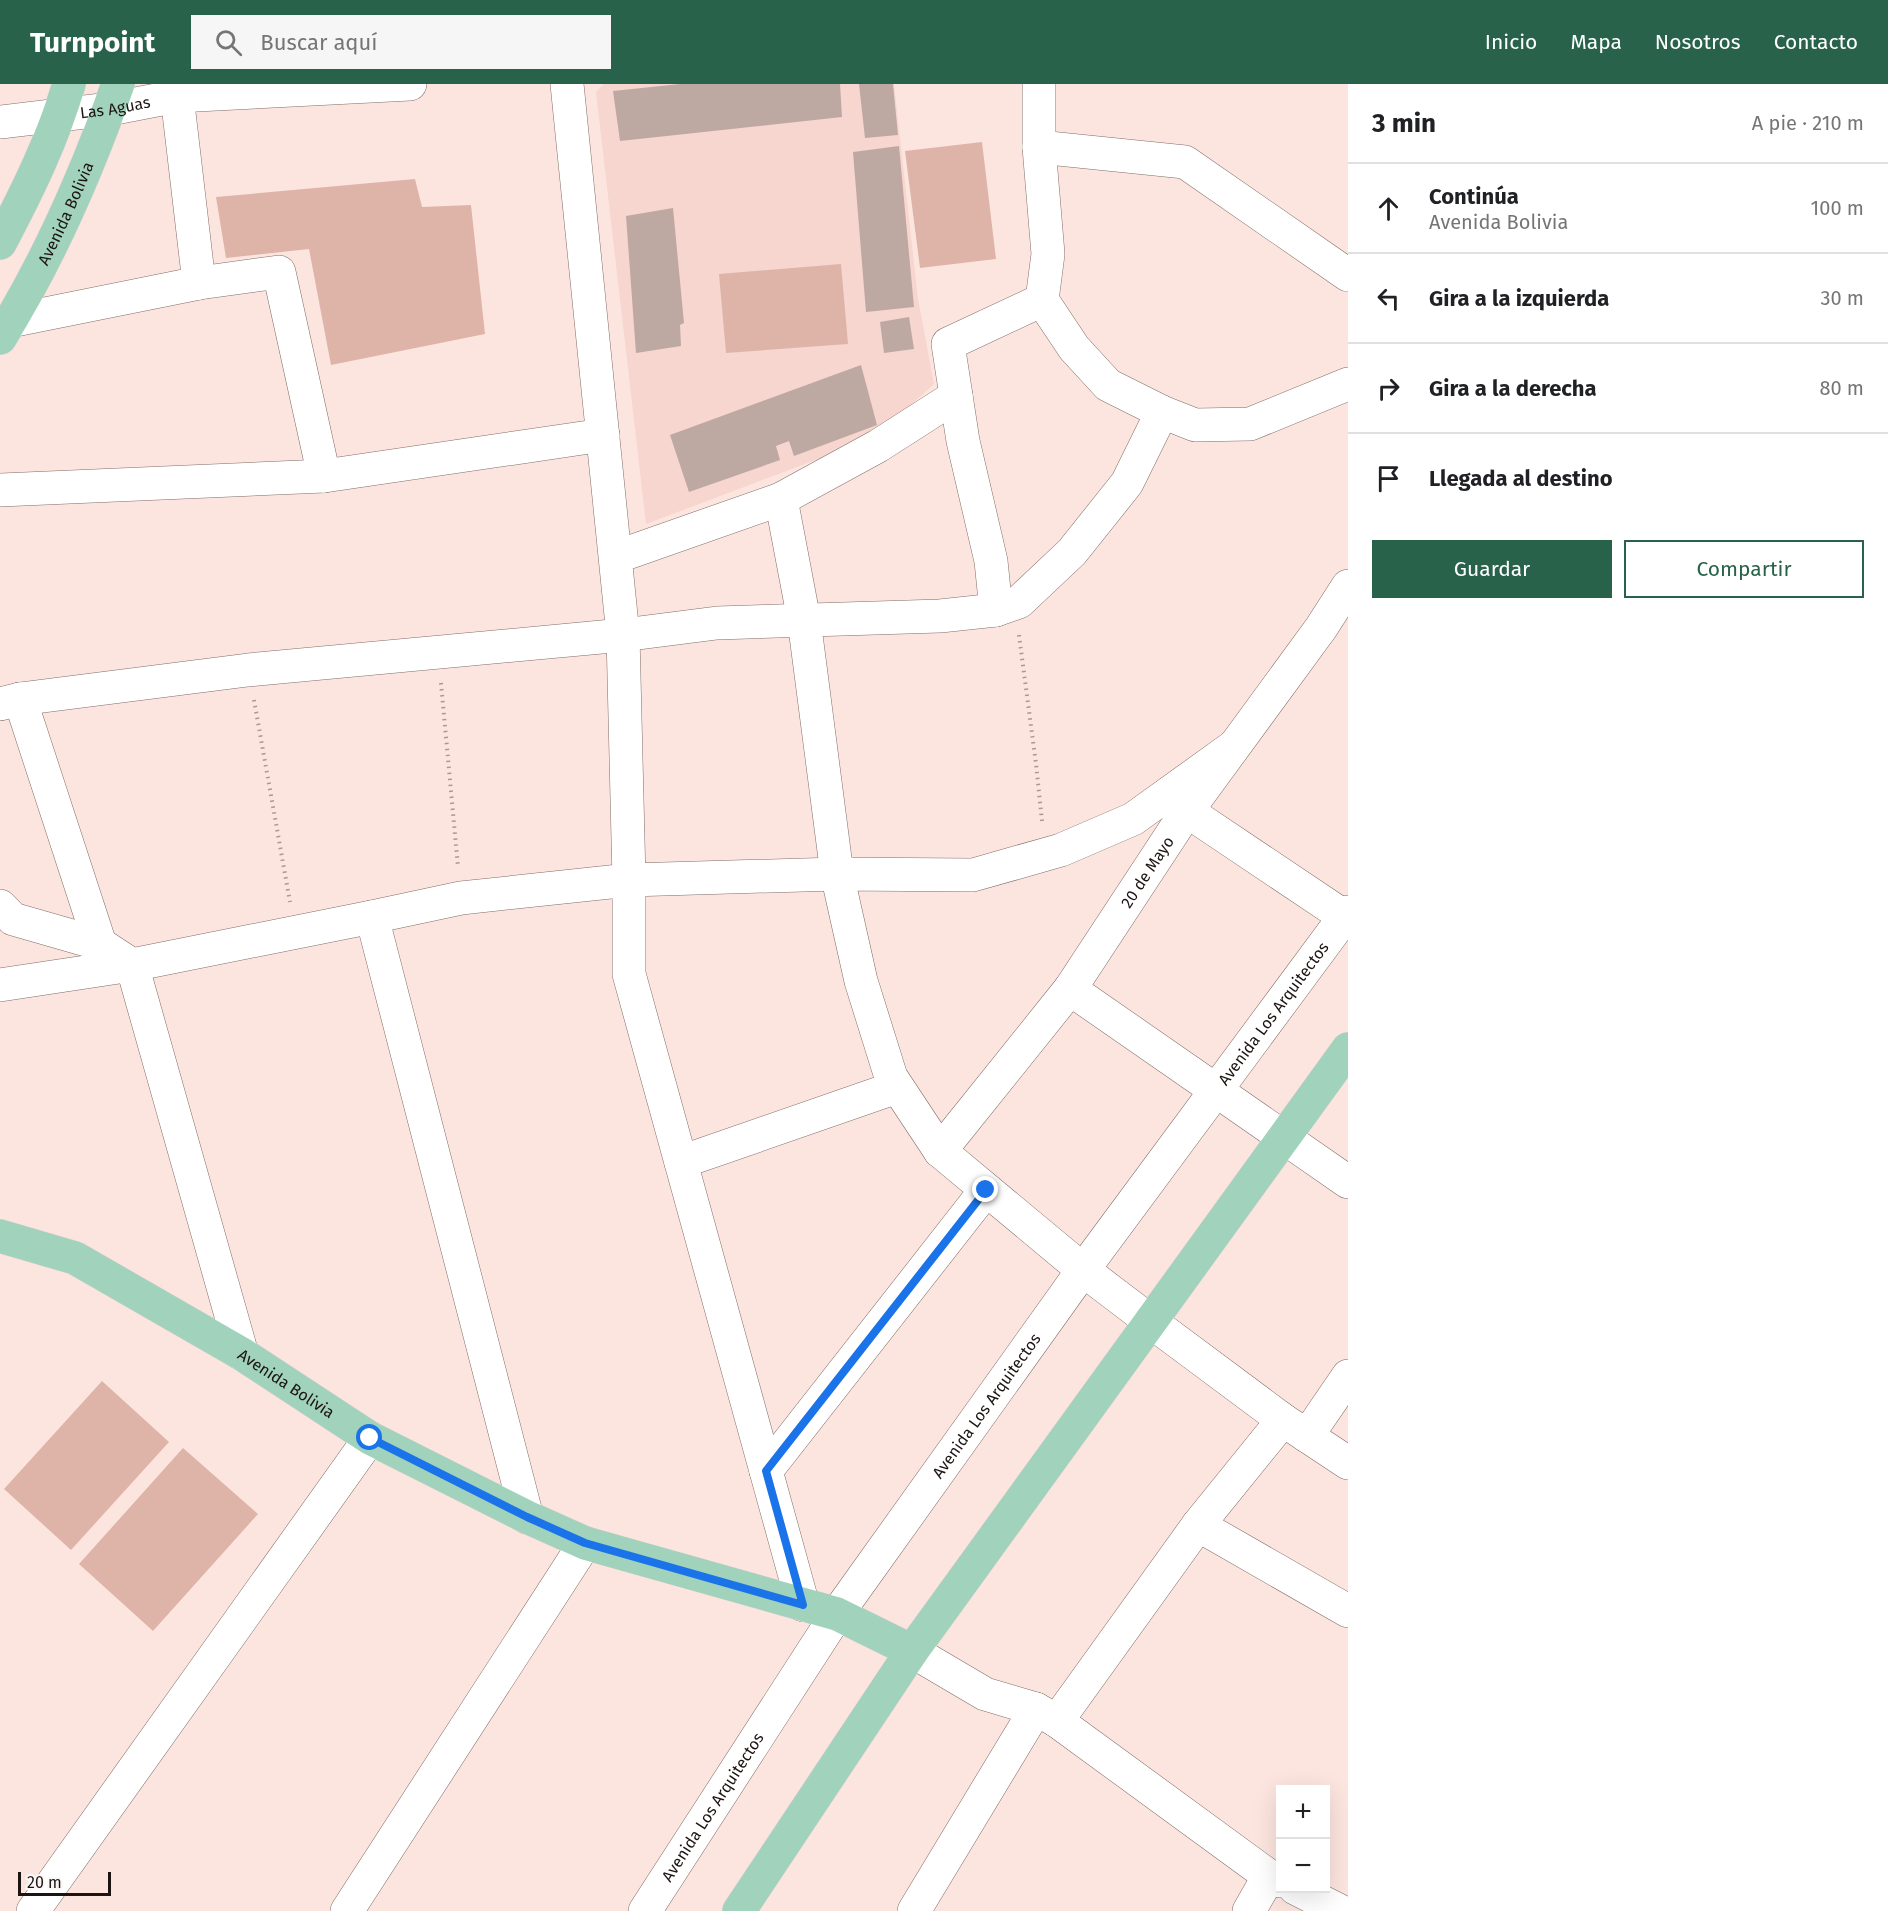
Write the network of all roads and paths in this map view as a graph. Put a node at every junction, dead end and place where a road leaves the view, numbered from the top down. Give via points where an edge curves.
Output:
1 (69, 84) edge
2 (410, 84) edge
3 (567, 84) edge
4 (1040, 84) edge
5 (114, 96) edge
6 (177, 96) junction
7 (60, 116) junction
8 (0, 122) edge
9 (1039, 147) junction
10 (0, 243) edge
11 (1348, 275) edge
12 (199, 284) junction
13 (1042, 300) junction
14 (3, 328) edge
15 (1348, 384) edge
16 (956, 396) junction
17 (1162, 412) junction
18 (603, 435) junction
19 (324, 476) junction
20 (0, 490) edge
21 (781, 499) junction
22 (616, 557) junction
23 (1348, 586) edge
24 (1007, 606) junction
25 (804, 620) junction
26 (622, 634) junction
27 (438, 652) junction
28 (248, 670) junction
29 (10, 702) edge
30 (1233, 747) junction
31 (1187, 811) junction
32 (1045, 855) junction
33 (837, 874) junction
34 (629, 880) junction
35 (461, 898) junction
36 (0, 906) edge
37 (1347, 916) edge
38 (372, 918) junction
39 (296, 933) junction
40 (100, 944) junction
41 (132, 965) junction
42 (0, 985) edge
43 (1070, 989) junction
44 (1348, 1049) edge
45 (897, 1087) junction
46 (1216, 1091) junction
47 (1284, 1138) junction
48 (940, 1151) junction
49 (681, 1162) junction
50 (1348, 1182) edge
51 (986, 1190) junction
52 (0, 1236) edge
53 (1083, 1270) junction
54 (1150, 1321) junction
55 (242, 1354) junction
56 (1348, 1376) edge
57 (1295, 1428) junction
58 (370, 1438) junction
59 (1348, 1463) edge
60 (766, 1471) junction
61 (527, 1517) junction
62 (1198, 1525) junction
63 (585, 1543) junction
64 (803, 1605) junction
65 (1348, 1611) edge
66 (837, 1614) junction
67 (912, 1651) junction
68 (1047, 1715) junction
69 (1276, 1878) edge
70 (1276, 1887) edge
71 (1304, 1893) edge
72 (33, 1911) edge
73 (347, 1911) edge
74 (645, 1911) edge
75 (739, 1911) edge
76 (914, 1911) edge
77 (1250, 1911) edge
78 (1340, 1911) edge

1 - 7 main road
2 - 6 street, Las Aguas
3 - 18 street
4 - 9 street
5 - 6 street, Las Aguas
5 - 7 street, Las Aguas
5 - 14 main road, Avenida Bolivia via 65,215
6 - 12 street
7 - 8 street, Las Aguas
7 - 10 main road
9 - 11 street via 1185,162
9 - 13 street via 1048,254
12 - 14 street
12 - 19 street via 279,272
13 - 16 street via 948,344
13 - 17 street via 1074,348 1108,385
15 - 17 street via 1250,424 1195,425
16 - 21 street via 878,446
16 - 24 street via 991,561
17 - 24 street via 1127,483 1072,552
18 - 19 street
18 - 22 street
19 - 20 street
21 - 22 street
21 - 25 street
22 - 26 street
23 - 30 street, 20 de Mayo
24 - 25 street via 940,616
24 - 32 path via 1019,638
25 - 26 street via 717,623
25 - 33 street
26 - 27 street
26 - 34 street
27 - 28 street
27 - 35 path
28 - 29 street
28 - 39 path
29 - 40 street
30 - 31 street, 20 de Mayo
30 - 32 street via 1134,819
31 - 37 street
31 - 43 street, 20 de Mayo
32 - 33 street via 973,875
33 - 34 street
33 - 45 street via 861,981
34 - 35 street
34 - 49 street via 629,974
35 - 38 street
36 - 40 street via 13,919
37 - 46 street, Avenida Los Arquitectos
38 - 39 street
38 - 61 street
39 - 41 street
40 - 41 street
41 - 42 street
41 - 55 street
43 - 46 street
43 - 48 street, 20 de Mayo
44 - 47 main road
45 - 48 street
45 - 49 street
46 - 47 street
46 - 53 street, Avenida Los Arquitectos
47 - 50 street
47 - 54 main road
48 - 51 street
49 - 60 street
51 - 53 street
51 - 60 street
52 - 55 main road, Avenida Bolivia via 75,1258
53 - 54 street
53 - 66 street, Avenida Los Arquitectos
54 - 57 street
54 - 67 main road
55 - 58 main road, Avenida Bolivia
56 - 57 street
57 - 59 street
57 - 62 street
58 - 61 main road, Avenida Bolivia
58 - 72 street
60 - 64 street
61 - 63 main road, Avenida Bolivia
62 - 65 street
62 - 68 street
63 - 64 main road, Avenida Bolivia
63 - 73 street
64 - 66 main road, Avenida Bolivia
66 - 67 main road, Avenida Bolivia
66 - 74 street, Avenida Los Arquitectos
67 - 68 street via 985,1694
67 - 75 main road
68 - 69 street
68 - 76 street
70 - 77 street
71 - 78 street

